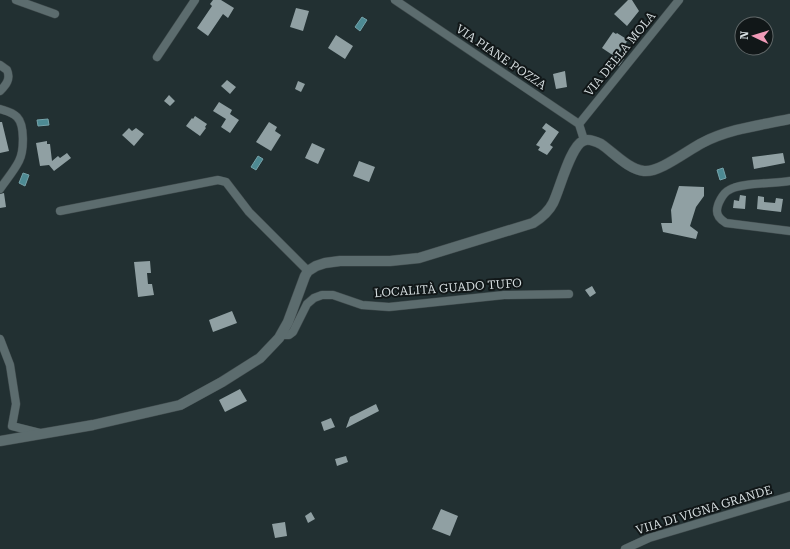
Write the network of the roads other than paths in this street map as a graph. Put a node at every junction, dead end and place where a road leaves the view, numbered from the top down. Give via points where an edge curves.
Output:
1 (16, 0) edge
2 (195, 0) edge
3 (395, 0) edge
4 (679, 0) edge
5 (55, 14) dead end
6 (157, 57) dead end
7 (0, 66) edge
8 (0, 91) edge
9 (0, 109) edge
10 (790, 119) edge
11 (579, 124) junction
12 (584, 140) junction
13 (790, 181) edge
14 (0, 189) edge
15 (60, 211) dead end
16 (790, 231) edge
17 (308, 271) junction
18 (569, 294) dead end
19 (281, 335) junction
20 (0, 339) edge
21 (43, 434) junction
22 (0, 442) edge
23 (790, 496) edge
24 (625, 549) edge

1 - 5 street
2 - 6 street
3 - 11 street, VIA PIANE POZZA
4 - 11 street, VIA DELLA MOLA
7 - 8 street via 7,70 9,77
9 - 14 street via 10,112 19,119 23,139 20,159
10 - 12 street via 716,137 649,171 634,168 601,144
11 - 12 street
12 - 17 street via 573,152 552,205 533,223 425,257 400,261 332,262
13 - 16 street via 731,188 722,197 717,212 719,218 726,223
15 - 17 street via 223,180 249,212
17 - 19 street
18 - 19 street, LOCALITÀ GUADO TUFO via 504,295 389,307 362,305 333,295 322,295 307,304 293,332
19 - 21 street via 265,353 248,366 180,405
20 - 21 street via 10,365 16,404 12,426
21 - 22 street
23 - 24 street, VIIA DI VIGNA GRANDE via 649,538

